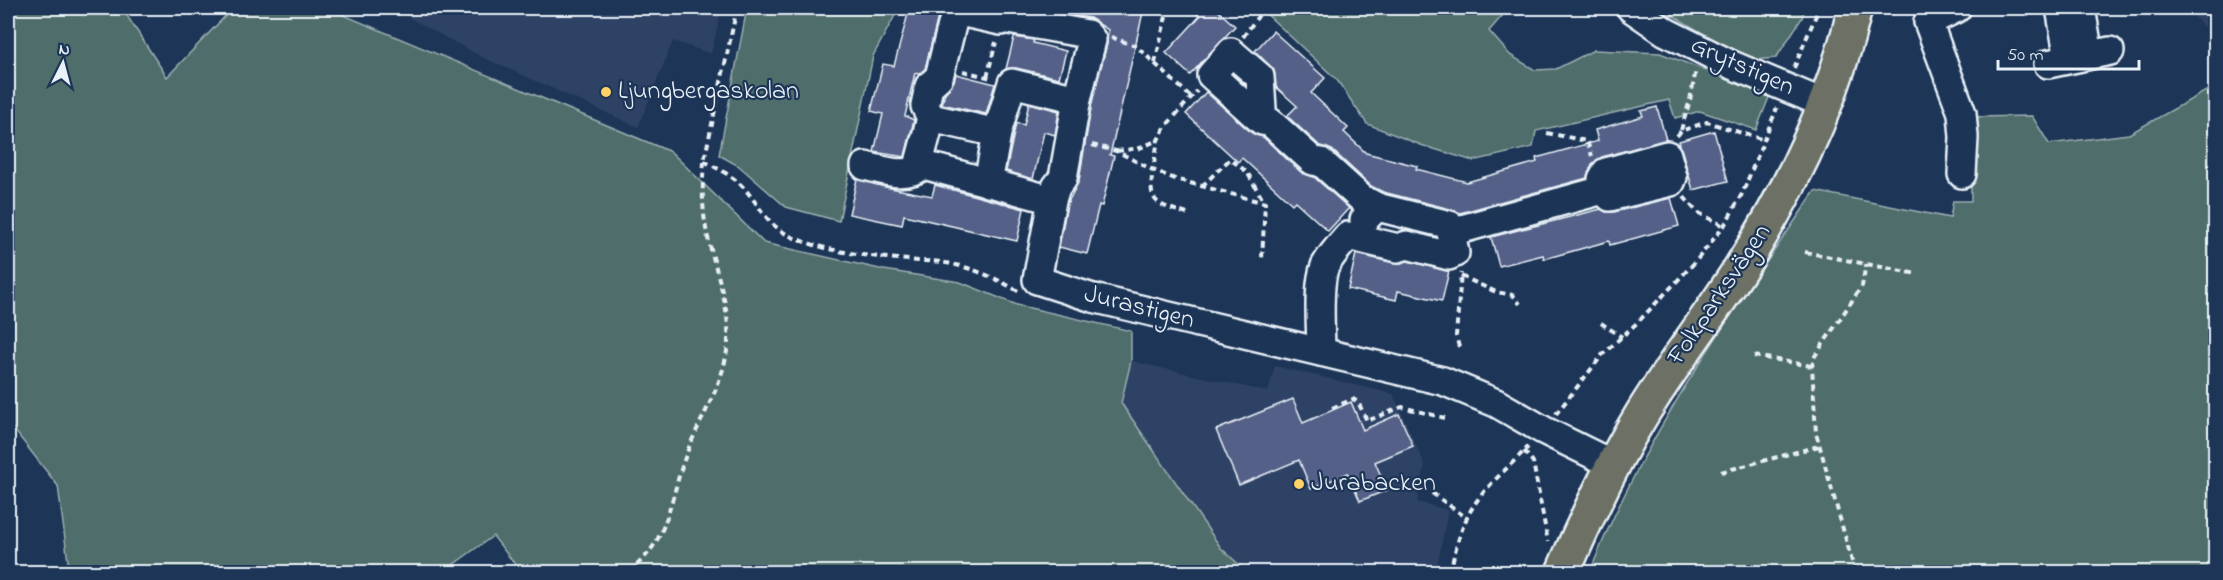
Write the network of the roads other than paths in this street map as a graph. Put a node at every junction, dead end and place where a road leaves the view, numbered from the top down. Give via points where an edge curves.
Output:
1 (1631, 8) edge
2 (1855, 8) edge
3 (1957, 8) edge
4 (2060, 8) edge
5 (2081, 8) edge
6 (1077, 99) junction
7 (1825, 104) junction
8 (1255, 114) junction
9 (931, 118) junction
10 (997, 133) junction
11 (1667, 155) road end
12 (924, 165) junction
13 (865, 166) dead end
14 (1962, 174) dead end
15 (988, 183) junction
16 (1052, 200) junction
17 (1377, 207) junction
18 (1348, 236) junction
19 (1456, 254) junction
20 (1321, 352) junction
21 (1614, 465) junction
22 (1557, 560) edge

1 - 7 street, Grytstigen via 1700,49
2 - 7 main road, Folkparksvägen
3 - 14 street via 1928,22 1962,112
4 - 5 street via 2079,57
6 - 9 street, Jurastigen via 1092,40 1087,34 960,12 954,17 939,77 929,87 925,106
6 - 10 street via 999,80
6 - 16 street, Jurastigen via 1063,178
7 - 21 main road, Folkparksvägen via 1806,153 1777,208 1738,273 1679,356
8 - 8 street via 1262,108 1260,77 1231,51 1211,75
8 - 17 street via 1313,161 1321,162 1362,200
9 - 10 street
9 - 12 street via 920,159
10 - 15 street
11 - 19 street via 1671,182 1610,197 1603,184
12 - 13 street via 899,174
12 - 15 street
15 - 16 street
16 - 20 street, Jurastigen via 1037,280 1093,298
17 - 18 street
17 - 19 street via 1450,225
18 - 19 street via 1398,248 1407,245 1449,256
18 - 20 street via 1324,268
20 - 21 street, Jurastigen via 1443,381 1496,403
21 - 22 main road, Folkparksvägen via 1586,519

